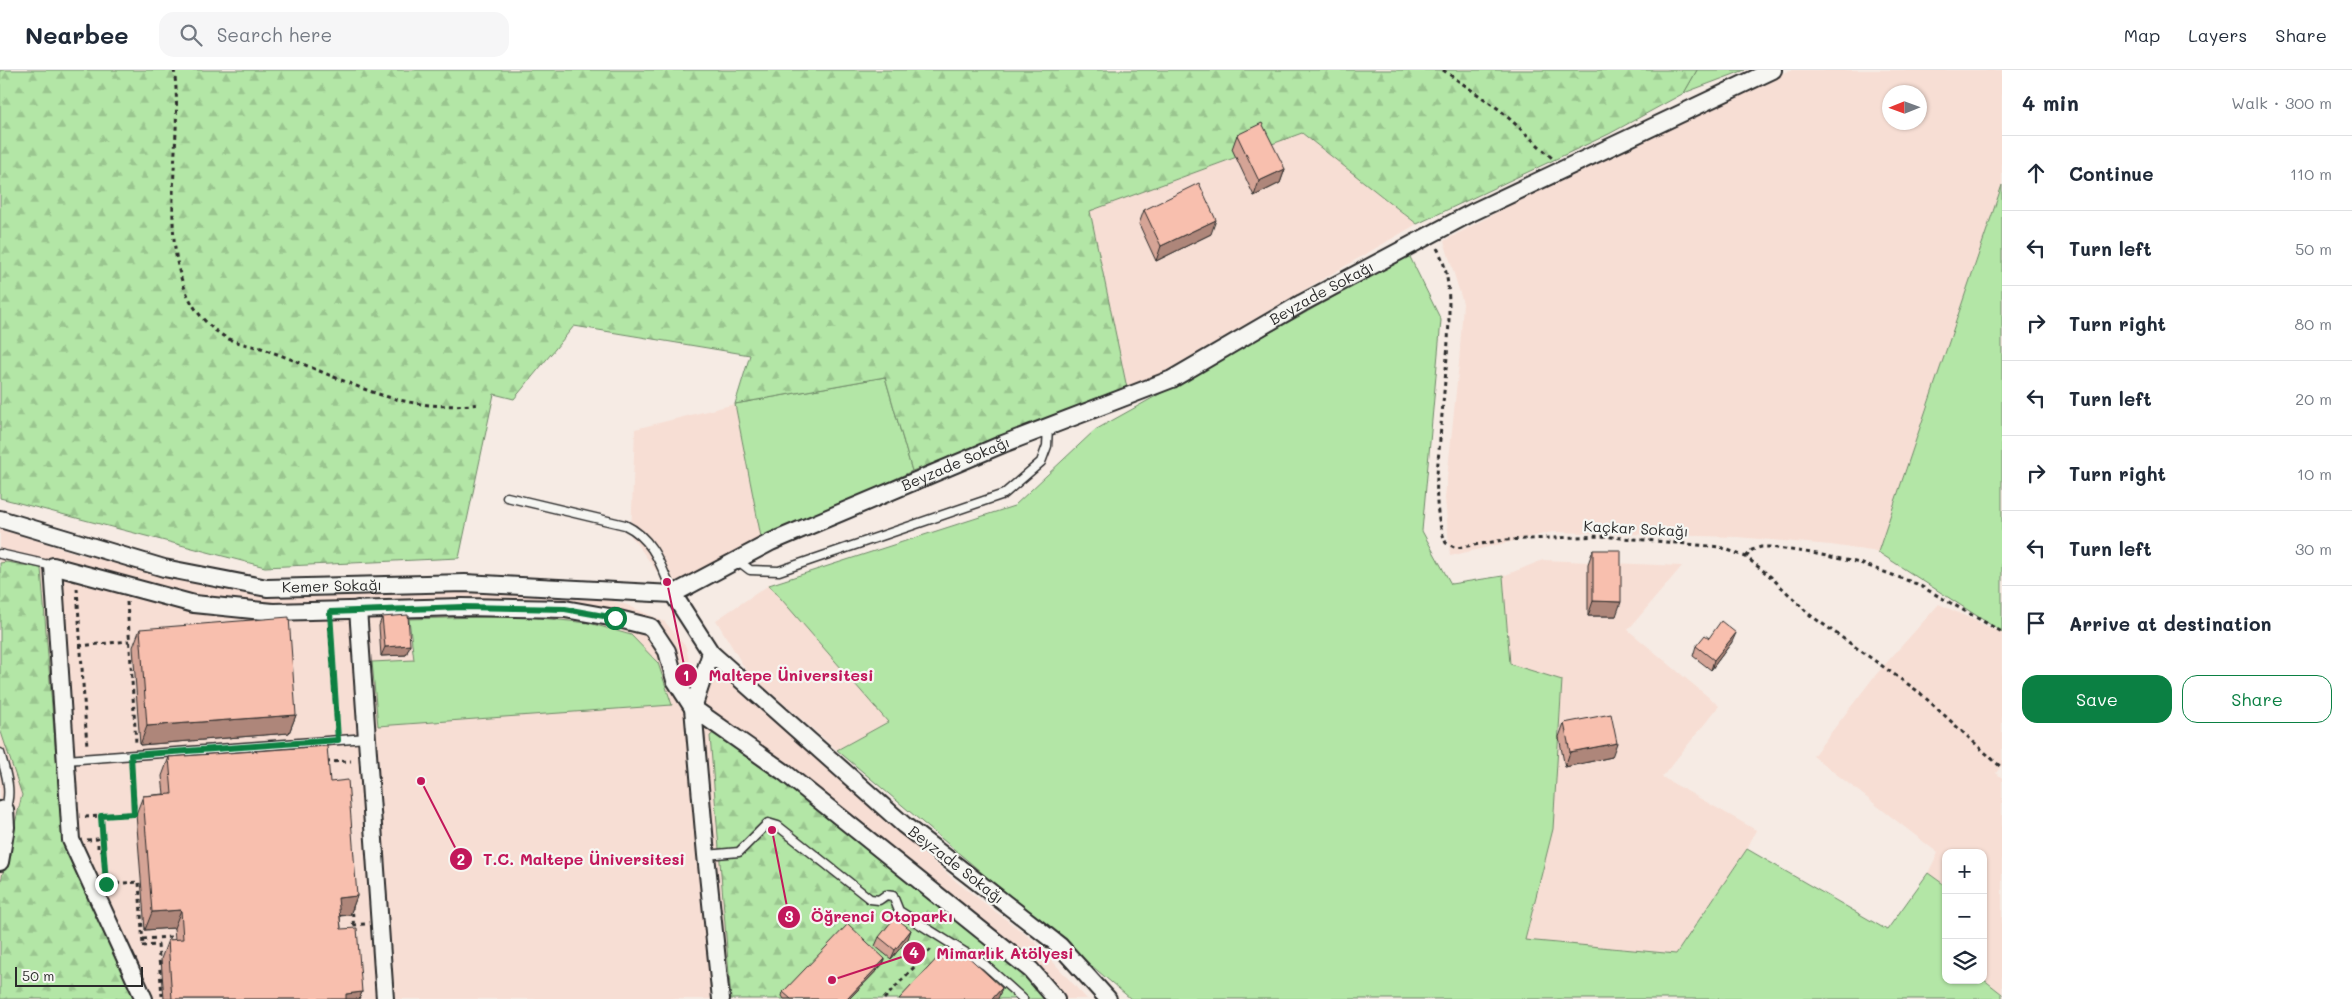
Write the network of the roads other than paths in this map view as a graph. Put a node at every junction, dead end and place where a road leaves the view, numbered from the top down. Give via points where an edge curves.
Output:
1 (1773, 70) edge
2 (1048, 426) junction
3 (507, 497) dead end
4 (0, 519) edge
5 (0, 554) edge
6 (737, 560) junction
7 (53, 566) junction
8 (673, 594) junction
9 (358, 609) junction
10 (711, 653) junction
11 (693, 708) junction
12 (367, 734) junction
13 (0, 754) edge
14 (66, 755) junction
15 (2, 809) edge
16 (3, 831) edge
17 (706, 855) junction
18 (0, 862) edge
19 (144, 999) edge
20 (385, 999) edge
21 (722, 999) edge
22 (1023, 999) edge
23 (1056, 999) edge
24 (1108, 999) edge

1 - 2 street, Beyzade Sokağı via 1430,235 1302,303 1172,379
2 - 6 street, Beyzade Sokağı via 770,542
2 - 6 lane via 1047,446 1041,462 1004,494 779,571 750,570
3 - 8 lane via 635,530 654,550
4 - 8 street, Kemer Sokağı via 164,568 266,588 465,583
5 - 7 lane
6 - 8 street, Beyzade Sokağı
7 - 9 street via 194,604 273,612
7 - 14 street
8 - 10 street, Beyzade Sokağı
9 - 11 street via 565,609 651,627 667,651 676,680
9 - 12 street
10 - 11 street
10 - 24 street, Beyzade Sokağı via 904,825 1060,946
11 - 17 street
11 - 23 street via 792,778 1031,970
12 - 14 lane via 350,739 131,755
12 - 20 street
13 - 15 lane via 6,772 9,801
14 - 19 street via 71,840
15 - 16 street
16 - 18 street
17 - 21 street
17 - 22 lane via 739,852 768,823 778,826 870,899 894,896 899,911 985,965

